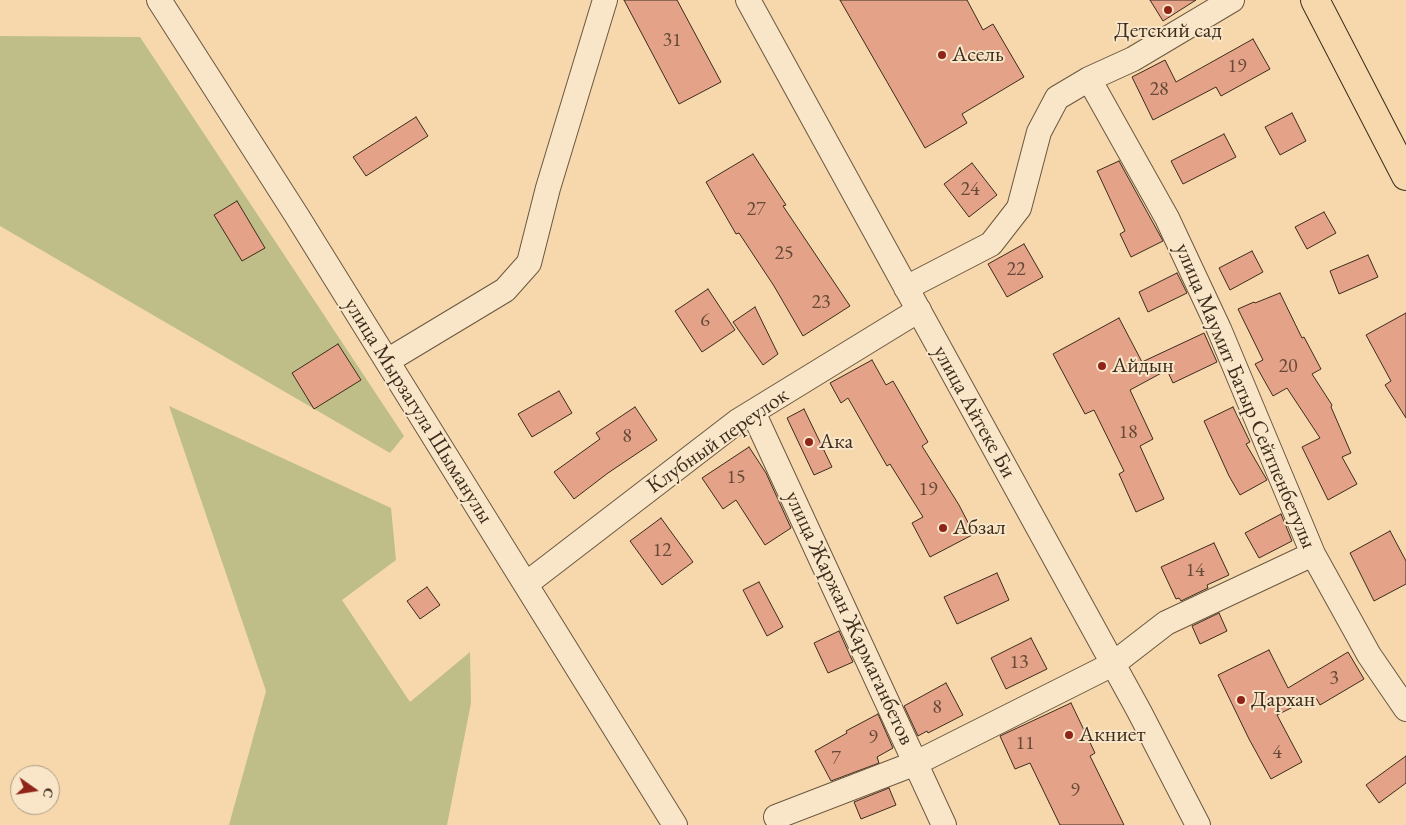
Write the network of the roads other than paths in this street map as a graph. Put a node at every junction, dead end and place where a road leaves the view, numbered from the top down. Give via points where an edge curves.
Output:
1 (159, 0) edge
2 (605, 0) edge
3 (748, 0) edge
4 (1232, 0) edge
5 (1315, 0) edge
6 (1089, 80) junction
7 (1406, 176) edge
8 (906, 288) junction
9 (919, 310) junction
10 (387, 361) junction
11 (753, 412) junction
12 (1313, 554) junction
13 (526, 584) junction
14 (1113, 664) junction
15 (1406, 709) edge
16 (916, 763) junction
17 (776, 817) dead end
18 (675, 825) edge
19 (944, 825) edge
20 (1198, 825) edge

1 - 10 street, улица Мырзагула Шыманулы
2 - 10 street via 548,188 529,263 505,290
3 - 8 street, улица Айтеке Би
4 - 6 street via 1133,59
5 - 7 main road
6 - 8 street via 1057,98 1038,132 1019,208 991,244
6 - 12 street, улица Маумит Батыр Сейтпенбетулы via 1167,218 1223,338
8 - 9 street, улица Айтеке Би
9 - 11 street, Клубный переулок
9 - 14 street, улица Айтеке Би
10 - 13 street, улица Мырзагула Шыманулы
11 - 13 street, Клубный переулок via 738,420
11 - 16 street, улица Жаржан Жармаганбетов
12 - 14 street via 1166,623
12 - 15 street, улица Маумит Батыр Сейтпенбетулы via 1369,655
13 - 18 street, улица Мырзагула Шыманулы
14 - 16 street
14 - 20 street, улица Айтеке Би
16 - 17 street
16 - 19 street, улица Жаржан Жармаганбетов

